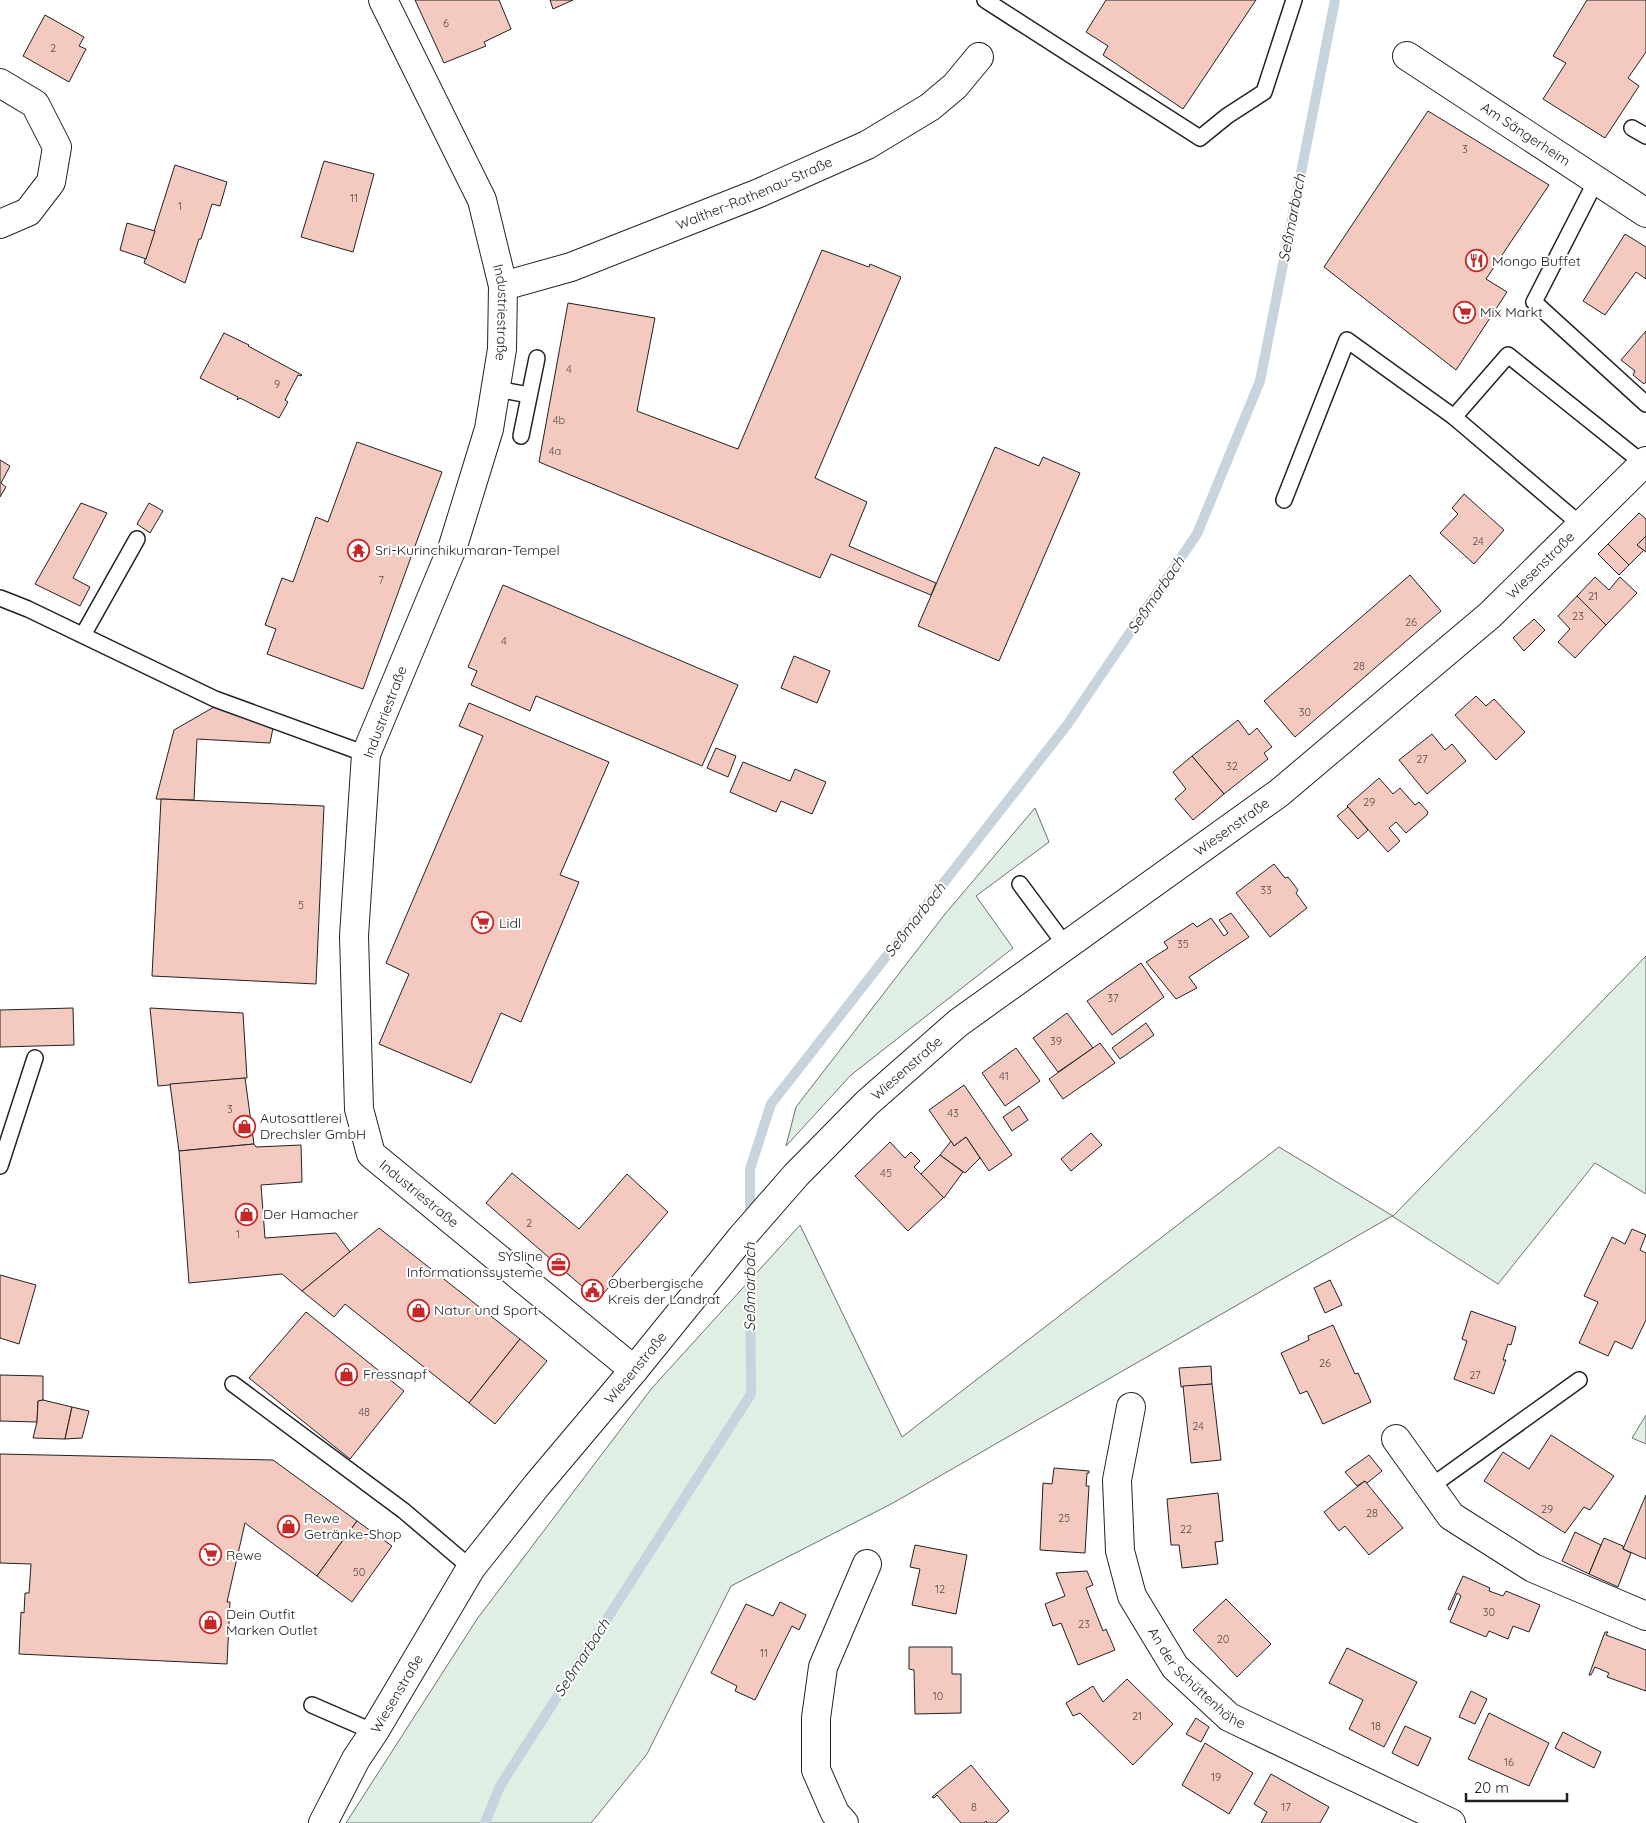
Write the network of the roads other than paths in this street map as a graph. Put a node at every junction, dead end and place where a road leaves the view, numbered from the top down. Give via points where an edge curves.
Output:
1 (383, 0) edge
2 (985, 0) edge
3 (1294, 0) edge
4 (1406, 56) dead end
5 (979, 57) dead end
6 (0, 83) edge
7 (1632, 128) dead end
8 (1646, 136) edge
9 (1596, 181) junction
10 (1646, 213) edge
11 (0, 224) edge
12 (503, 286) junction
13 (537, 358) dead end
14 (496, 389) junction
15 (529, 395) junction
16 (1646, 404) edge
17 (1454, 417) junction
18 (521, 436) dead end
19 (1645, 462) edge
20 (1284, 500) dead end
21 (1582, 525) junction
22 (137, 539) dead end
23 (0, 598) edge
24 (83, 635) junction
25 (366, 754) junction
26 (1020, 884) dead end
27 (1066, 946) junction
28 (35, 1058) dead end
29 (0, 1166) edge
30 (634, 1370) junction
31 (1579, 1380) dead end
32 (234, 1384) dead end
33 (1131, 1407) dead end
34 (1396, 1439) dead end
35 (1430, 1488) junction
36 (867, 1564) dead end
37 (471, 1568) junction
38 (1646, 1616) edge
39 (312, 1705) dead end
40 (374, 1732) junction
41 (323, 1823) edge
42 (844, 1823) edge
43 (1451, 1823) edge

1 - 12 street, Industriestraße via 482,200
2 - 3 lane via 1200,138 1264,92
4 - 9 street, Am Sängerheim
5 - 12 street, Walther-Rathenau-Straße via 955,86 930,107 867,145 759,193 571,267
6 - 11 street via 35,104 57,147 51,182 28,212
7 - 8 lane
9 - 10 street, Am Sängerheim
9 - 16 lane via 1534,302
12 - 14 street, Industriestraße via 502,349
13 - 15 lane
14 - 15 lane
14 - 25 street, Industriestraße via 489,428 453,546
15 - 18 lane
17 - 19 lane via 1508,355
17 - 20 lane via 1346,340
17 - 21 lane
19 - 21 street, Wiesenstraße
21 - 27 street, Wiesenstraße via 1490,615 1279,793
22 - 24 lane
23 - 24 lane
24 - 25 lane via 215,699
25 - 30 street, Industriestraße via 354,936 359,1109 371,1154
26 - 27 lane
27 - 30 street, Wiesenstraße via 958,1023 867,1103 796,1175
28 - 29 lane
30 - 37 street, Wiesenstraße
31 - 35 lane
32 - 37 lane via 404,1511
33 - 43 street, An der Schüttenhöhe via 1117,1480 1120,1551 1132,1596 1175,1667 1230,1717
34 - 35 street
35 - 38 street via 1451,1516 1532,1568
36 - 42 street via 823,1668 816,1718 816,1770 835,1813
37 - 40 street, Wiesenstraße
39 - 40 lane
40 - 41 street, Wiesenstraße via 356,1759

